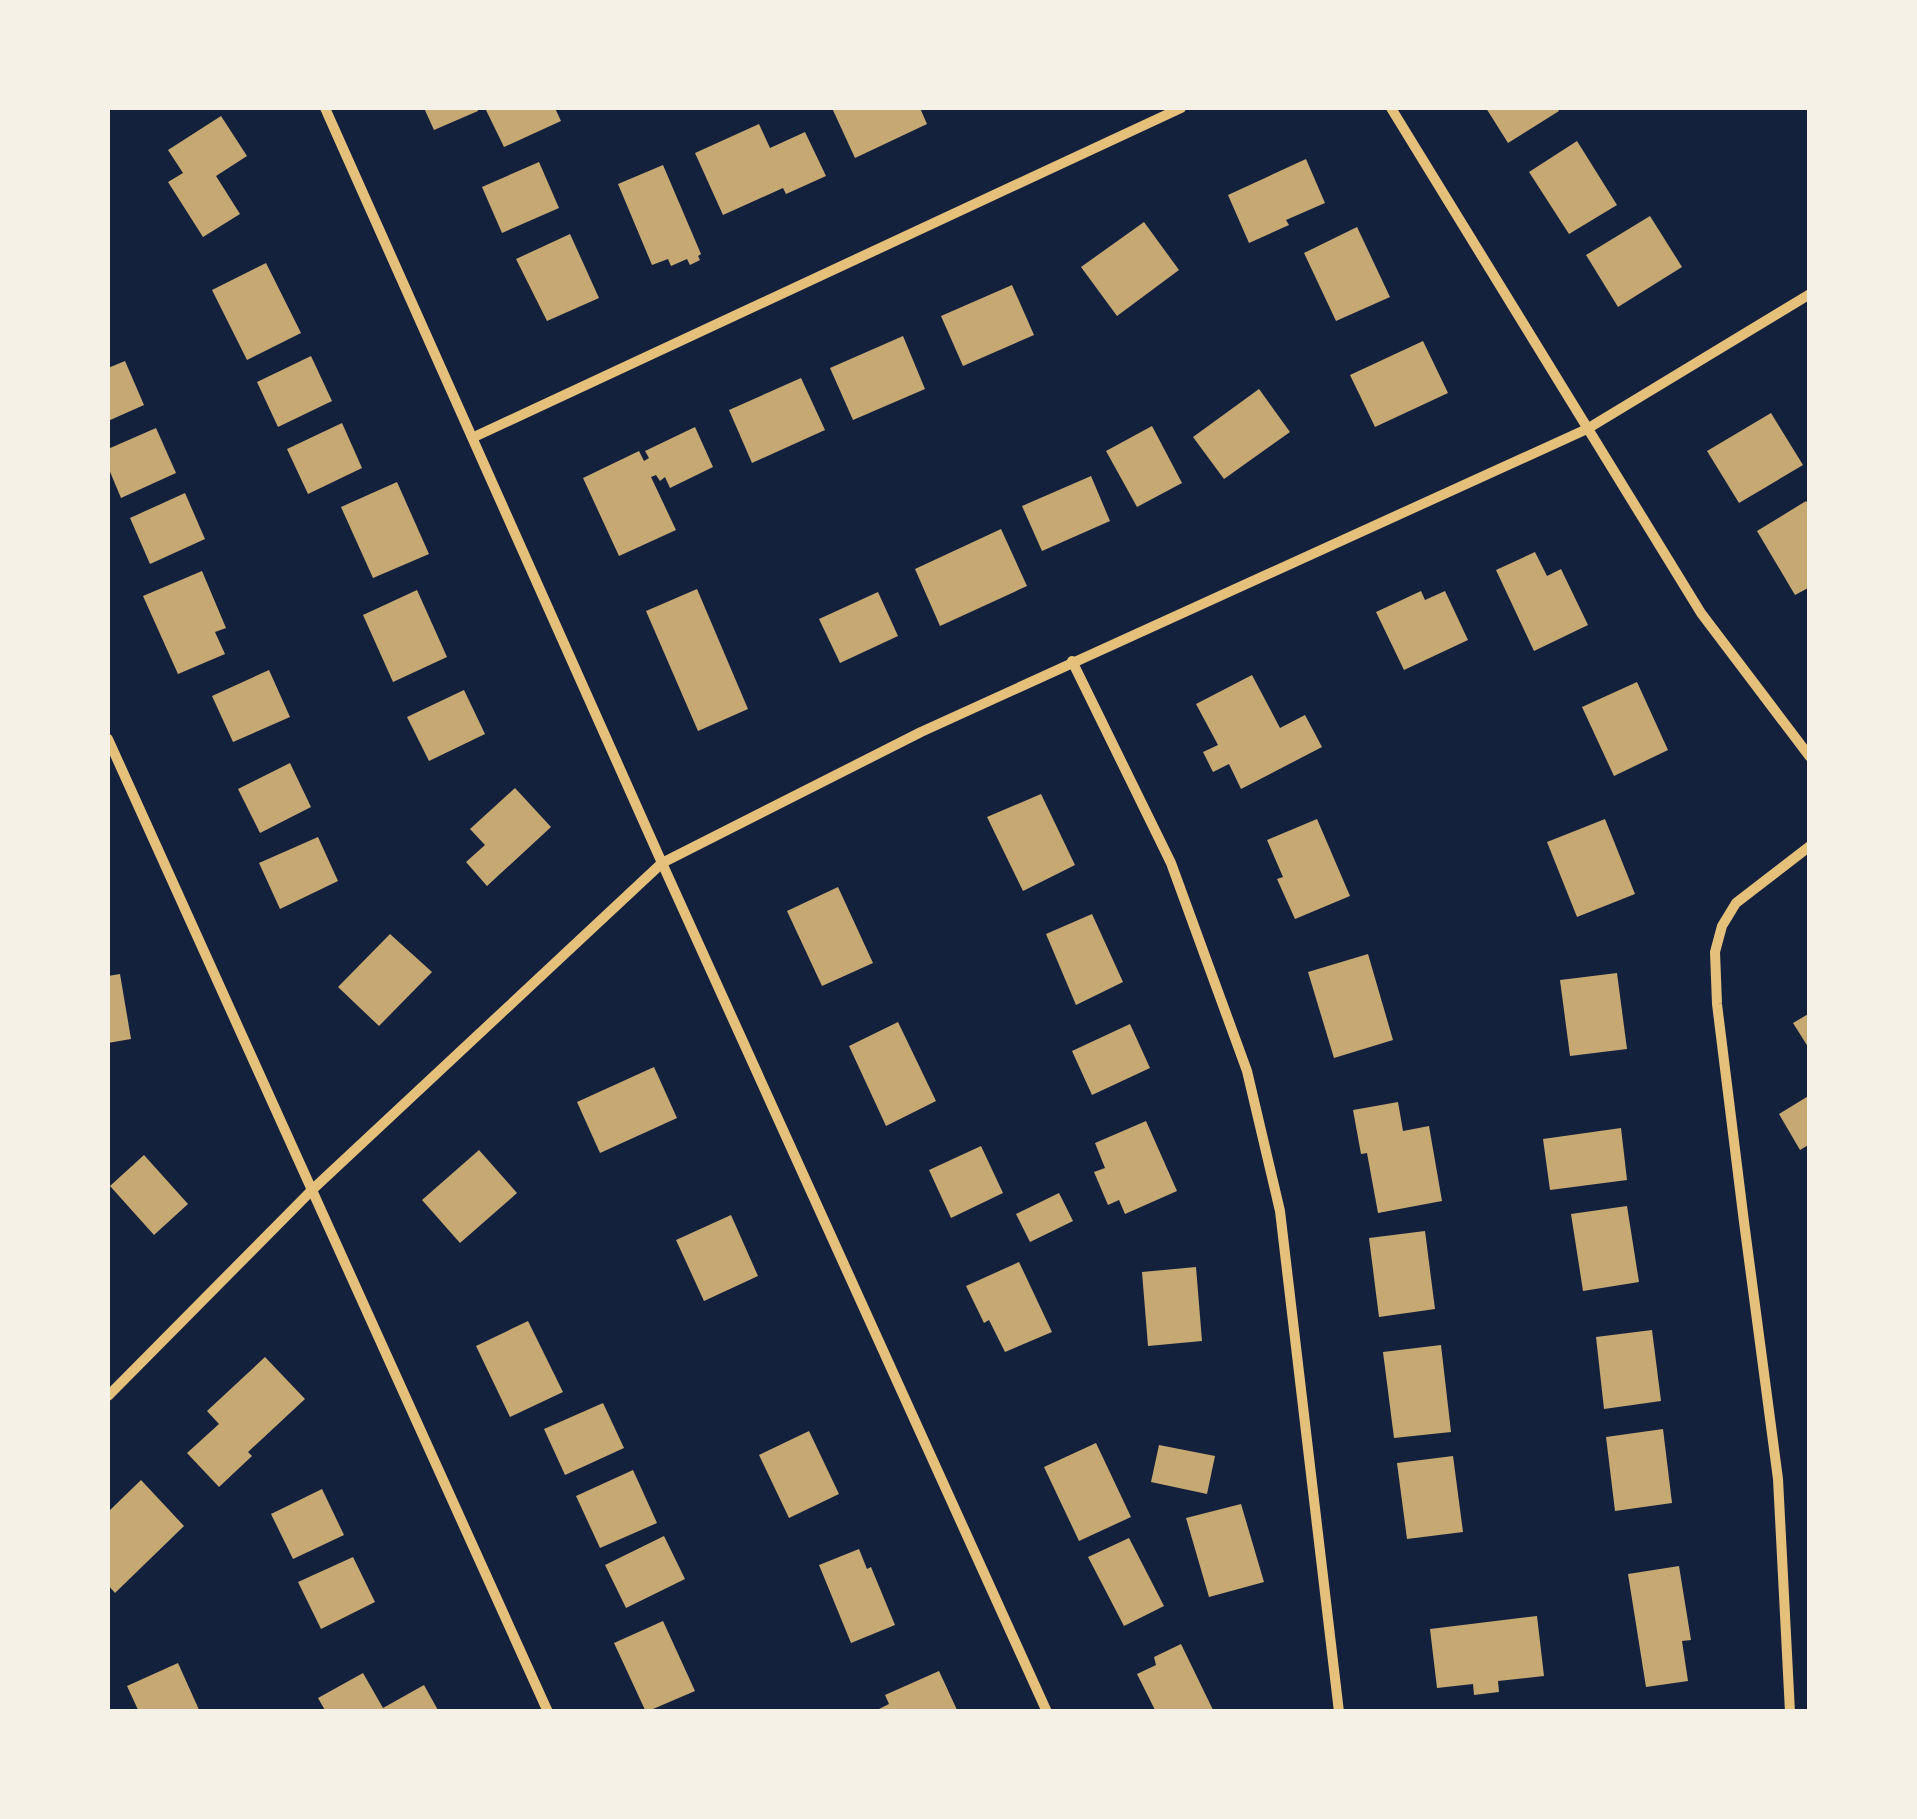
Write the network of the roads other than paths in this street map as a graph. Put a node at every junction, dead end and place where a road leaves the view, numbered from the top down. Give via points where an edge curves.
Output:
1 (325, 108) edge
2 (1180, 108) edge
3 (1391, 108) edge
4 (1810, 294) edge
5 (1588, 429) junction
6 (474, 437) junction
7 (1072, 661) junction
8 (108, 738) edge
9 (1810, 758) edge
10 (1810, 846) edge
11 (662, 863) junction
12 (313, 1188) junction
13 (108, 1396) edge
14 (548, 1712) edge
15 (1048, 1712) edge
16 (1338, 1712) edge
17 (1790, 1712) edge

1 - 6 street
2 - 6 street
3 - 5 street
4 - 5 street
5 - 7 street
5 - 9 street via 1701,613
6 - 11 street
7 - 11 street
7 - 16 street via 1171,863 1247,1071 1280,1211
8 - 12 street
10 - 17 street via 1736,903 1715,952 1778,1479
11 - 12 street
11 - 15 street
12 - 13 street
12 - 14 street

